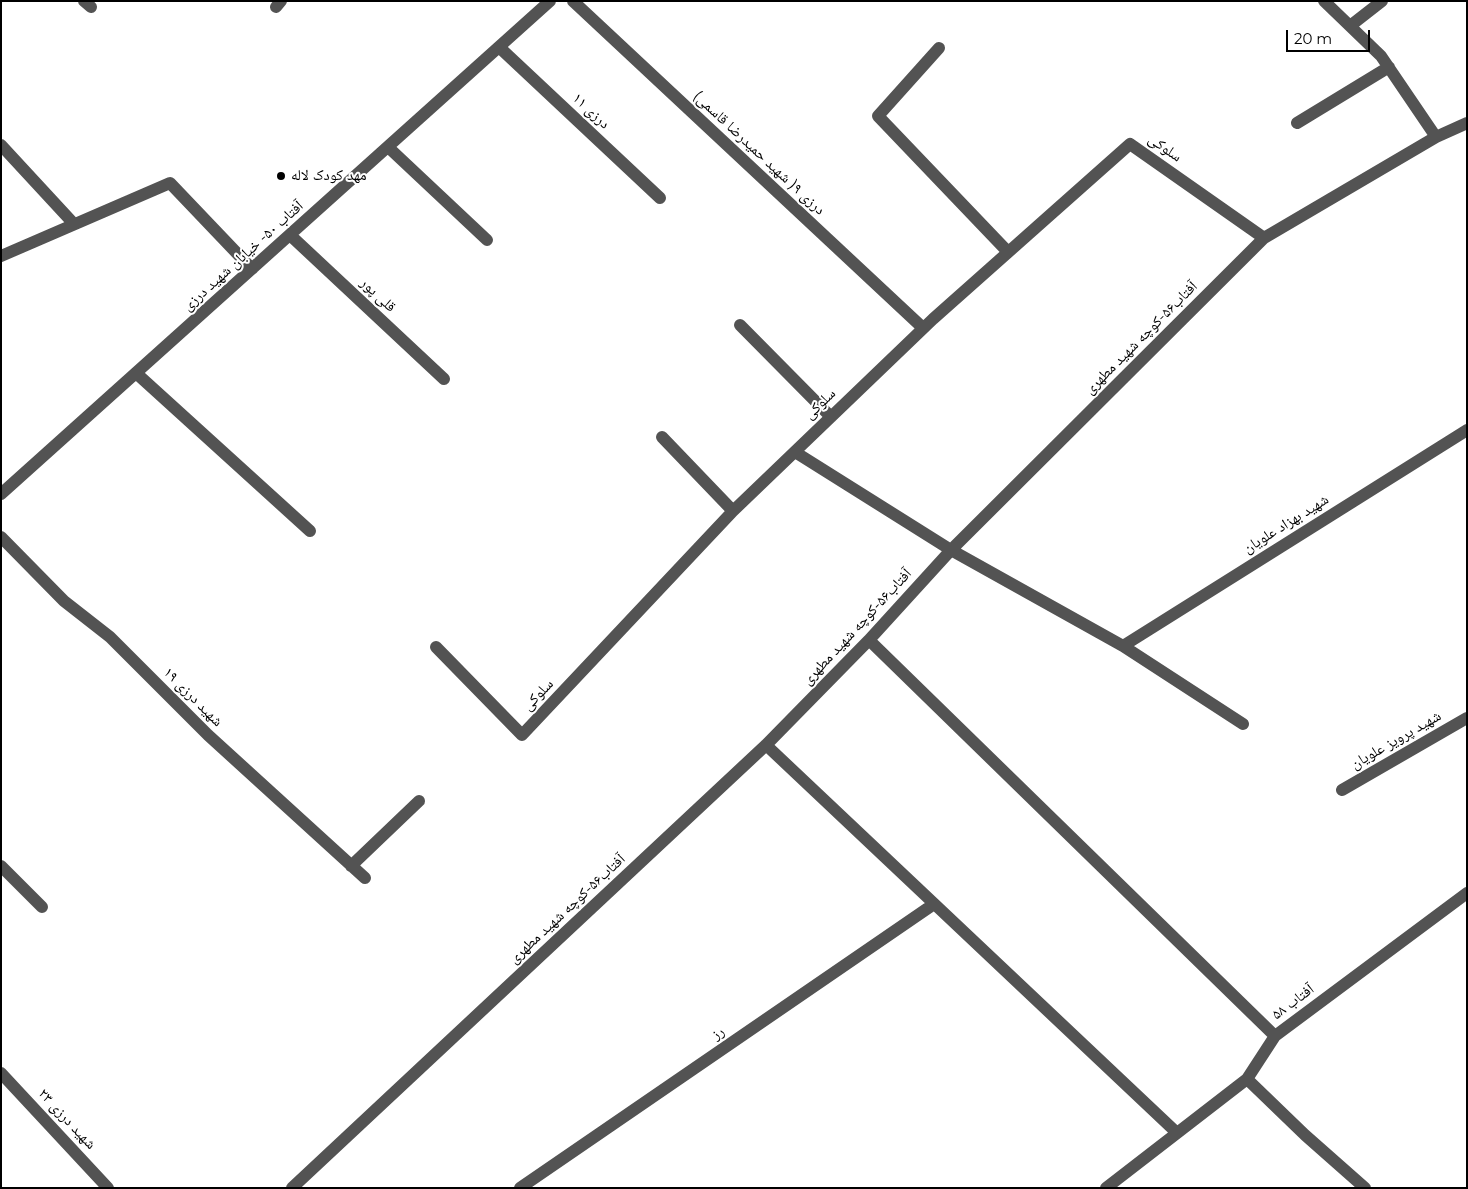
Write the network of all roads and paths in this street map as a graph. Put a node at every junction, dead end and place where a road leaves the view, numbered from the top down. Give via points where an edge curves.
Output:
1 (550, 1) edge
2 (572, 1) edge
3 (1324, 1) edge
4 (1382, 1) edge
5 (1350, 26) junction
6 (499, 47) junction
7 (939, 48) dead end
8 (1389, 67) junction
9 (1467, 122) edge
10 (1297, 123) dead end
11 (1436, 137) junction
12 (1, 145) edge
13 (388, 146) junction
14 (660, 198) dead end
15 (74, 224) junction
16 (290, 235) junction
17 (1264, 238) junction
18 (487, 240) dead end
19 (1008, 252) junction
20 (1, 256) edge
21 (252, 269) junction
22 (740, 325) dead end
23 (923, 328) junction
24 (136, 373) junction
25 (444, 378) dead end
26 (831, 417) junction
27 (1467, 430) edge
28 (662, 437) dead end
29 (796, 452) junction
30 (1, 494) edge
31 (733, 511) junction
32 (310, 531) dead end
33 (1, 537) edge
34 (951, 550) junction
35 (869, 640) junction
36 (1122, 646) junction
37 (436, 647) dead end
38 (1467, 718) edge
39 (1244, 724) dead end
40 (766, 746) junction
41 (1342, 790) dead end
42 (418, 801) dead end
43 (1, 866) edge
44 (352, 866) junction
45 (365, 878) dead end
46 (1467, 893) edge
47 (934, 904) junction
48 (42, 907) dead end
49 (1275, 1036) junction
50 (1, 1072) edge
51 (1247, 1079) junction
52 (1176, 1132) junction
53 (1111, 1186) edge
54 (108, 1188) edge
55 (292, 1188) edge
56 (520, 1188) edge
57 (1365, 1188) edge

1 - 6 street, آفتاب ۵۰- خیابان شهید درزی
2 - 23 street, درزی ۹( شهید حمیدرضا قاسمی)
3 - 5 street
4 - 5 street
5 - 8 street
6 - 13 street, آفتاب ۵۰- خیابان شهید درزی
6 - 14 street, درزی ۱۱
7 - 19 street via 878,116
8 - 10 street
8 - 11 street
9 - 11 street, آفتاب۵۶-كوچه شهيد مطهری
11 - 17 street, آفتاب۵۶-كوچه شهيد مطهری
12 - 15 street
13 - 16 street, آفتاب ۵۰- خیابان شهید درزی
13 - 18 street
15 - 20 street
15 - 21 street via 170,183
16 - 21 street, آفتاب ۵۰- خیابان شهید درزی
16 - 25 street, قلی پور
17 - 19 street, سلوکی via 1130,144
17 - 34 street, آفتاب۵۶-كوچه شهيد مطهری
19 - 23 street, سلوکی
21 - 24 street, آفتاب ۵۰- خیابان شهید درزی
22 - 26 street
23 - 26 street, سلوکی
24 - 30 street, آفتاب ۵۰- خیابان شهید درزی
24 - 32 street
26 - 29 street, سلوکی
27 - 36 street, شهید بهزاد علویان
28 - 31 street
29 - 31 street, سلوکی
29 - 34 street
31 - 37 street, سلوکی via 522,735
33 - 44 street, شهید درزی ۱۹ via 64,601 110,638 208,735
34 - 35 street, آفتاب۵۶-كوچه شهيد مطهری
34 - 36 street
35 - 40 street, آفتاب۵۶-كوچه شهيد مطهری
35 - 49 street
36 - 39 street
38 - 41 street, شهید پرویز علویان
40 - 47 street
40 - 55 street, آفتاب۵۶-كوچه شهيد مطهری
42 - 44 street
43 - 48 street
44 - 45 street, شهید درزی ۱۹
46 - 49 street, آفتاب ۵۸
47 - 52 street
47 - 56 street, رز
49 - 51 street, آفتاب ۵۸
50 - 54 street, شهید درزی ۲۳
51 - 52 street, آفتاب ۵۸
51 - 57 street
52 - 53 street, آفتاب ۵۸

